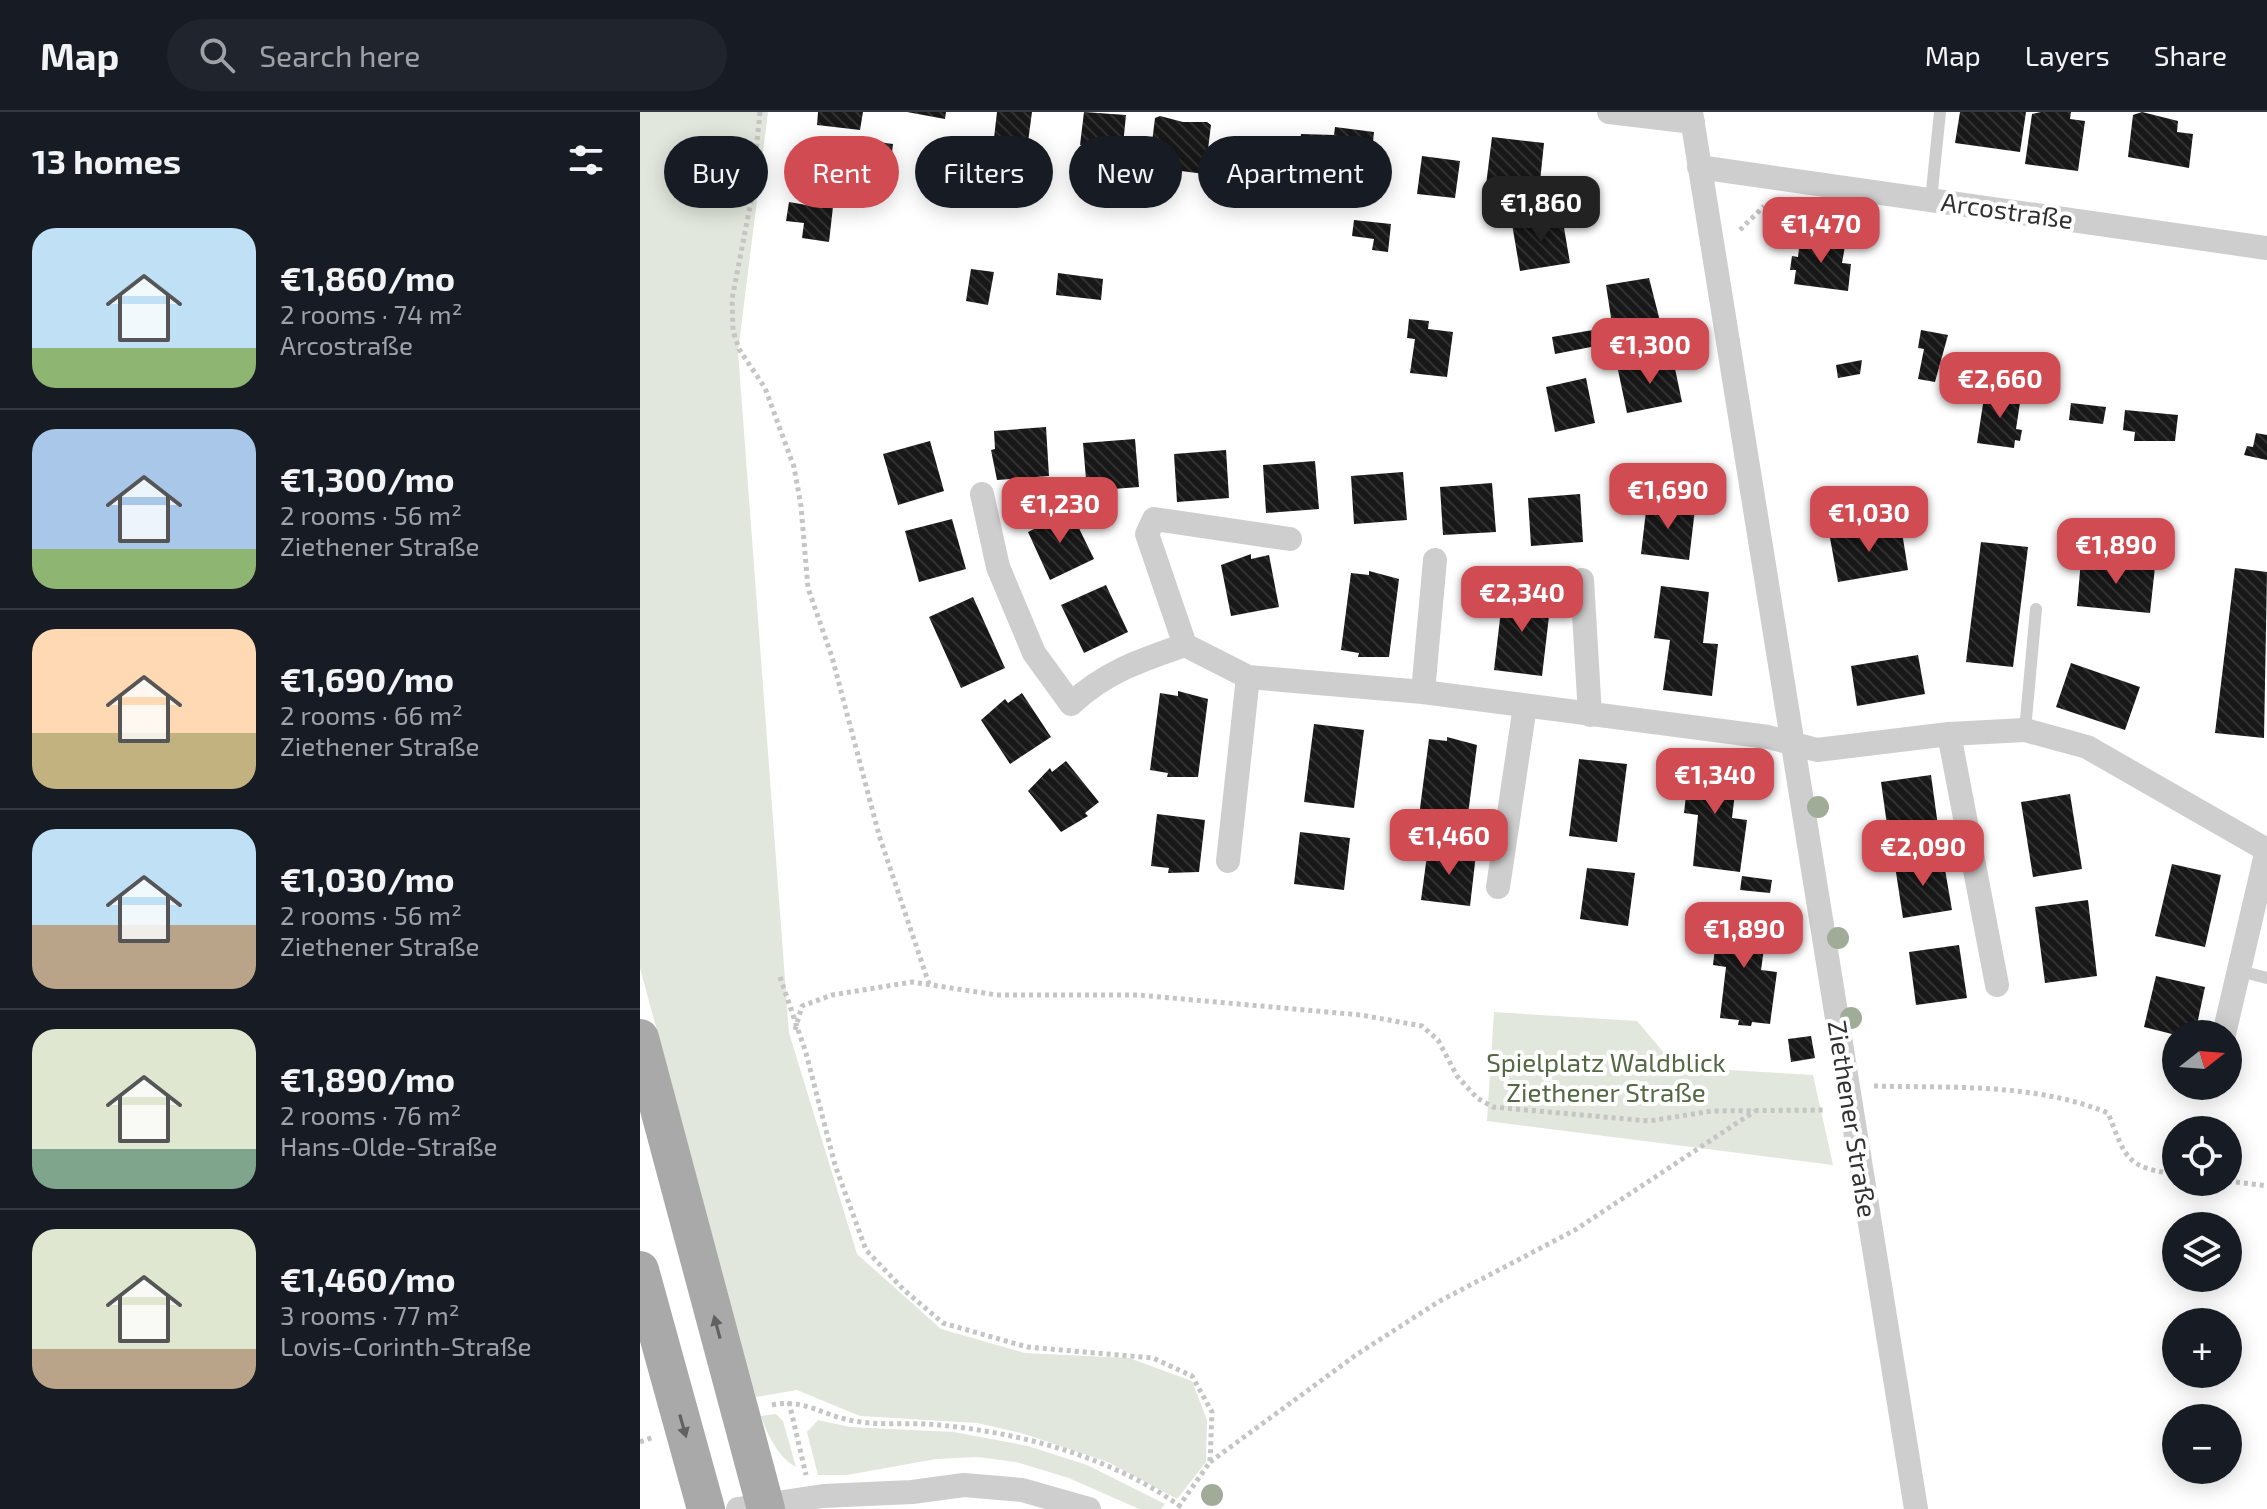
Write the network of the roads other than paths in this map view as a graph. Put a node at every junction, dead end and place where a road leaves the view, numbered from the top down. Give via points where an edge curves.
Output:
1 (1609, 112) edge
2 (1940, 112) edge
3 (1692, 117) edge
4 (1699, 167) junction
5 (1931, 200) junction
6 (2267, 248) edge
7 (982, 494) dead end
8 (1290, 539) dead end
9 (1435, 560) dead end
10 (1582, 580) dead end
11 (2036, 609) dead end
12 (1185, 645) junction
13 (1248, 677) junction
14 (1423, 692) junction
15 (1525, 706) junction
16 (1590, 715) junction
17 (2025, 730) junction
18 (1949, 734) junction
19 (1791, 743) junction
20 (2267, 849) edge
21 (1228, 861) dead end
22 (1498, 887) dead end
23 (2240, 971) junction
24 (2267, 978) edge
25 (1997, 985) dead end
26 (2228, 1020) edge
27 (640, 1038) edge
28 (640, 1270) edge
29 (912, 1492) junction
30 (756, 1507) edge
31 (706, 1509) edge
32 (880, 1509) edge
33 (1089, 1509) edge
34 (1916, 1509) edge

1 - 3 street
2 - 5 lane
3 - 4 street, Ziethener Straße
4 - 5 street, Arcostraße
4 - 19 street, Ziethener Straße
5 - 6 street, Arcostraße
7 - 12 street via 998,567 1034,653 1071,704 1121,666
8 - 12 street via 1154,519 1147,534
9 - 14 street
10 - 16 street
11 - 17 lane
12 - 13 street
13 - 14 street
13 - 21 street
14 - 15 street
15 - 16 street
15 - 22 street
16 - 19 street
17 - 18 street
17 - 20 street via 2087,747
18 - 19 street via 1817,750
18 - 25 street
19 - 34 street, Ziethener Straße
20 - 23 street
23 - 24 lane
23 - 26 street
30 -> 27 main road via 739,1412
28 -> 31 main road
29 - 30 street via 823,1496
29 - 32 street
29 - 33 street via 993,1485

